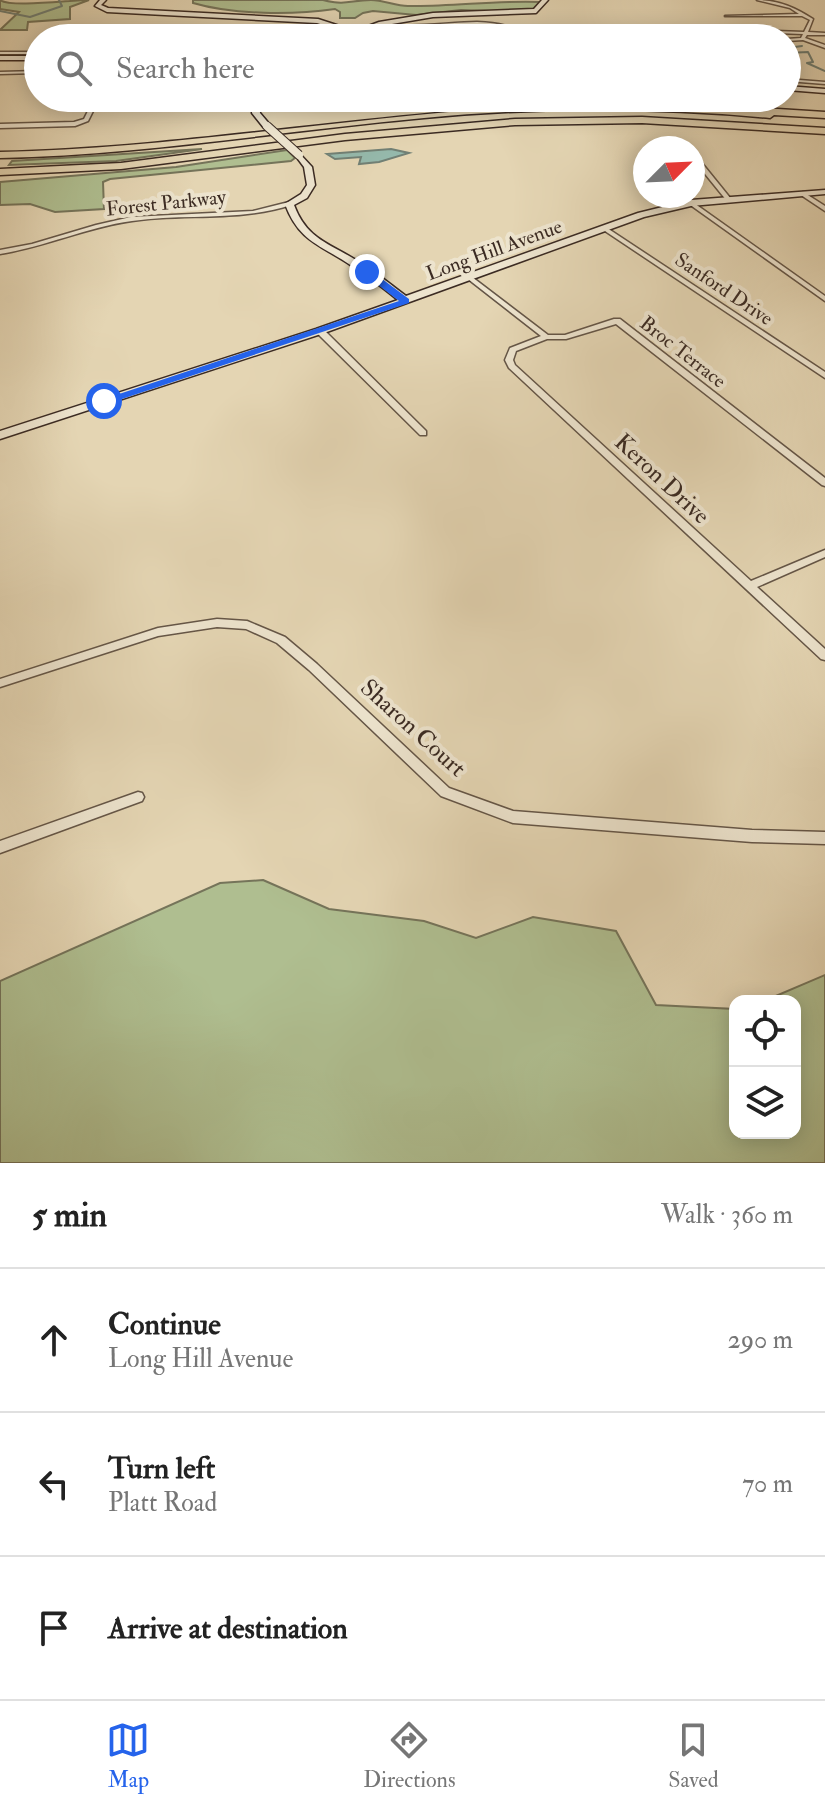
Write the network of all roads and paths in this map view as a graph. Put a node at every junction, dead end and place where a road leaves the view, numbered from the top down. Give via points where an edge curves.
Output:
1 (103, 0) edge
2 (545, 0) edge
3 (582, 0) edge
4 (595, 0) edge
5 (759, 0) edge
6 (807, 15) junction
7 (727, 16) dead end
8 (328, 24) edge
9 (386, 24) edge
10 (825, 34) edge
11 (803, 36) junction
12 (825, 47) edge
13 (24, 55) edge
14 (0, 56) edge
15 (24, 72) edge
16 (0, 73) edge
17 (801, 81) edge
18 (825, 83) edge
19 (801, 89) edge
20 (825, 91) edge
21 (90, 112) edge
22 (256, 112) edge
23 (472, 112) edge
24 (738, 112) edge
25 (825, 118) edge
26 (0, 126) edge
27 (825, 131) edge
28 (0, 155) edge
29 (705, 170) edge
30 (0, 172) edge
31 (825, 192) edge
32 (803, 194) junction
33 (729, 200) junction
34 (705, 202) edge
35 (289, 204) junction
36 (674, 208) edge
37 (698, 208) edge
38 (825, 209) edge
39 (604, 228) junction
40 (0, 252) edge
41 (470, 278) junction
42 (825, 299) edge
43 (406, 301) junction
44 (320, 331) junction
45 (546, 337) junction
46 (825, 376) edge
47 (423, 433) dead end
48 (0, 435) edge
49 (825, 483) edge
50 (825, 553) edge
51 (749, 586) junction
52 (825, 656) edge
53 (0, 683) edge
54 (138, 797) dead end
55 (825, 838) edge
56 (0, 847) edge

1 - 8 street via 98,6 107,10
2 - 9 street via 540,9 529,12 443,14
3 - 4 street
5 - 6 street
6 - 7 street
6 - 11 street via 812,25
10 - 11 street
11 - 12 street
13 - 14 street
15 - 16 street
17 - 18 street
19 - 20 street
21 - 26 street via 75,124
22 - 35 street, bridge via 308,167 311,185
23 - 28 highway via 144,148
24 - 25 highway
27 - 30 highway via 642,120 515,122 345,137 134,165
29 - 33 street
31 - 32 street, Long Hill Avenue
32 - 33 street, Long Hill Avenue
32 - 38 street
33 - 34 street, Long Hill Avenue
35 - 40 street, Forest Parkway via 122,220
35 - 43 street via 307,238 357,264
36 - 39 street, Long Hill Avenue
37 - 42 street
39 - 41 street, Long Hill Avenue
39 - 46 street, Sanford Drive
41 - 43 street, Long Hill Avenue
41 - 45 street
43 - 44 street, Long Hill Avenue
44 - 47 street
44 - 48 street, Long Hill Avenue
45 - 49 street, Broc Terrace via 566,337 617,321
45 - 51 street, Keron Drive via 513,350 512,366
50 - 51 street
51 - 52 street, Keron Drive
53 - 55 street, Sharon Court via 158,632 217,623 247,625 281,640 445,792 513,817
54 - 56 street

